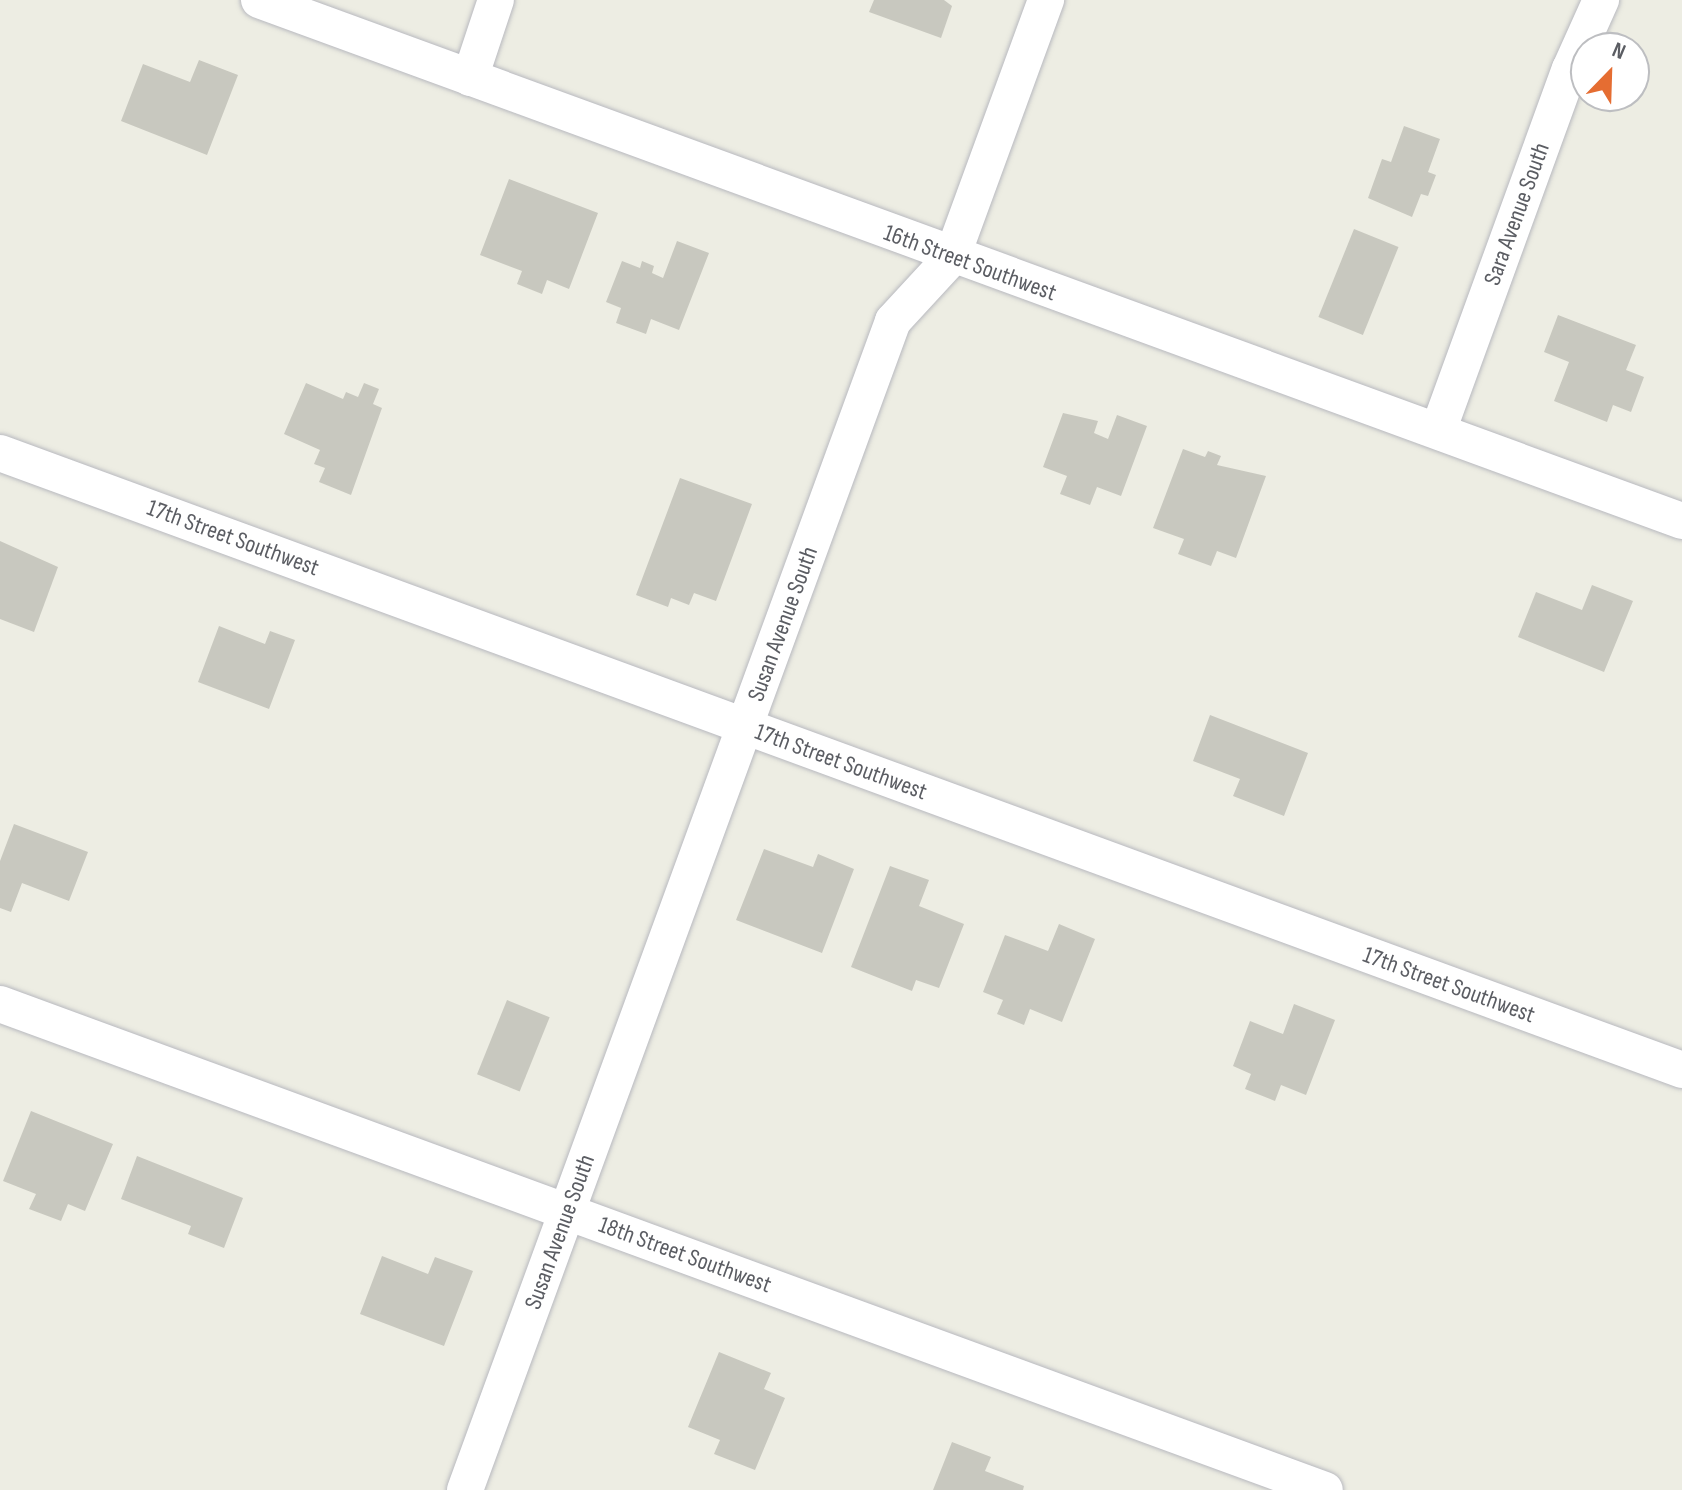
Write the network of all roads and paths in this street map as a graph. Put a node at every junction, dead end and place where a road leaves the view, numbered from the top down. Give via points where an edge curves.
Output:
1 (259, 0) edge
2 (496, 0) edge
3 (1046, 0) edge
4 (1601, 0) edge
5 (470, 78) junction
6 (952, 257) junction
7 (1438, 431) junction
8 (0, 453) edge
9 (1682, 521) edge
10 (746, 726) junction
11 (0, 1004) edge
12 (1682, 1070) edge
13 (567, 1212) junction
14 (465, 1490) edge
15 (1325, 1490) edge

1 - 5 street, 16th Street Southwest
2 - 5 street
3 - 6 street, Susan Avenue South
4 - 7 street, Sara Avenue South via 1570,69
5 - 6 street, 16th Street Southwest
6 - 7 street, 16th Street Southwest
6 - 10 street, Susan Avenue South via 893,321
7 - 9 street, 16th Street Southwest
8 - 10 street, 17th Street Southwest
10 - 12 street, 17th Street Southwest
10 - 13 street, Susan Avenue South
11 - 13 street, 18th Street Southwest
13 - 14 street, Susan Avenue South
13 - 15 street, 18th Street Southwest

